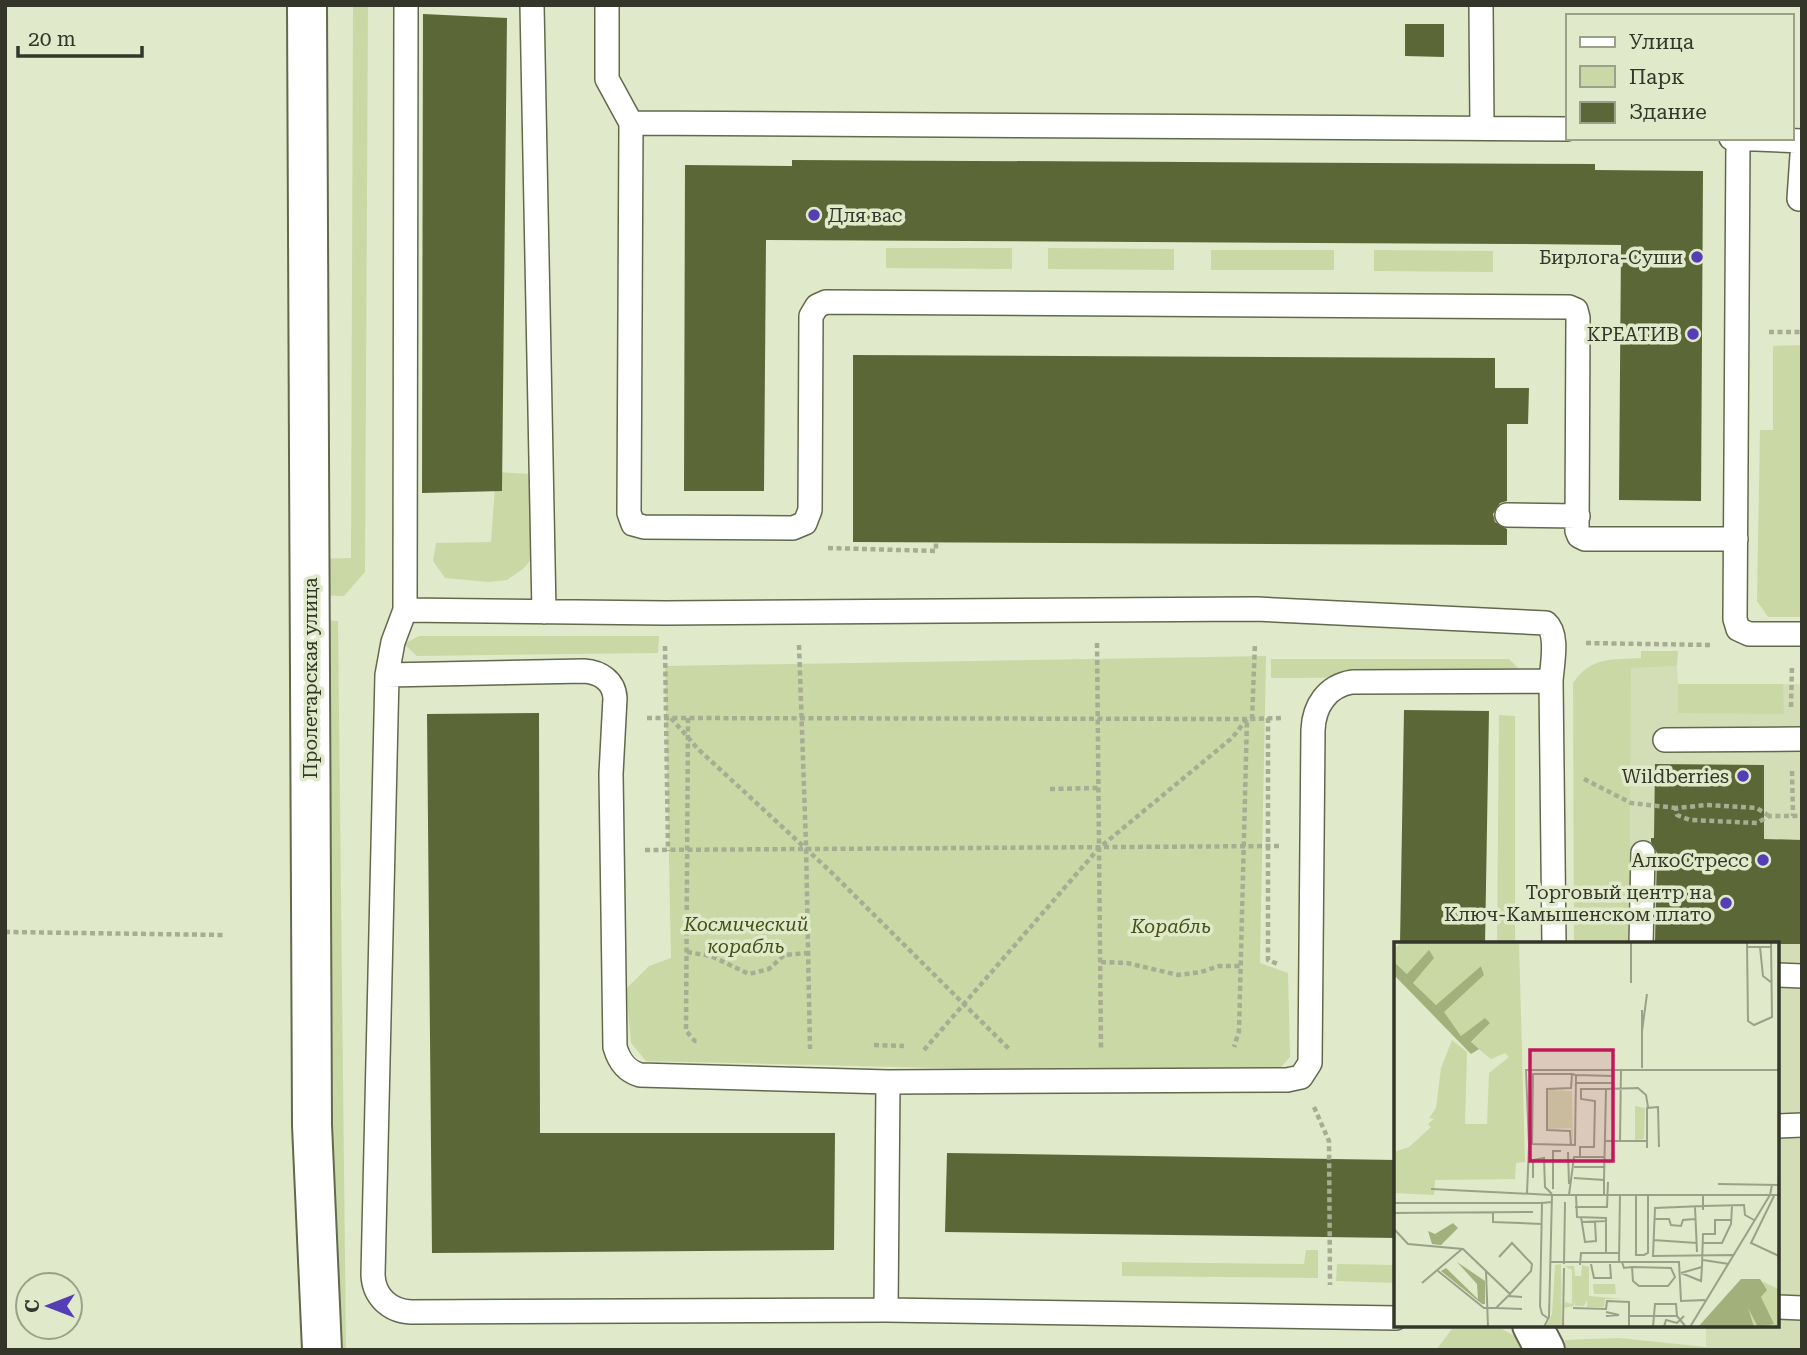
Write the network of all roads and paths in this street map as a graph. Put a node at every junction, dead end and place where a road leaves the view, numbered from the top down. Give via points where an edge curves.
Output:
1 (307, 5) edge
2 (406, 5) edge
3 (532, 5) edge
4 (607, 5) edge
5 (1481, 5) edge
6 (631, 123) junction
7 (1482, 128) junction
8 (1566, 129) edge
9 (1735, 140) edge
10 (1768, 140) edge
11 (1802, 141) edge
12 (1802, 155) edge
13 (1799, 199) dead end
14 (1507, 515) dead end
15 (1578, 516) junction
16 (805, 523) junction
17 (1736, 539) junction
18 (936, 542) dead end
19 (405, 610) junction
20 (1097, 610) junction
21 (544, 612) junction
22 (797, 613) junction
23 (1738, 629) junction
24 (1802, 634) edge
25 (1553, 643) junction
26 (1255, 649) dead end
27 (666, 660) dead end
28 (387, 675) junction
29 (1551, 681) junction
30 (1314, 716) junction
31 (615, 718) junction
32 (668, 718) junction
33 (688, 718) junction
34 (801, 718) junction
35 (1268, 718) junction
36 (1098, 719) junction
37 (1250, 719) junction
38 (688, 737) junction
39 (1797, 738) edge
40 (1665, 740) dead end
41 (1552, 762) junction
42 (1098, 788) junction
43 (1050, 789) dead end
44 (1676, 808) junction
45 (1769, 816) junction
46 (1793, 816) junction
47 (1802, 816) edge
48 (1312, 845) junction
49 (1242, 847) junction
50 (1268, 847) junction
51 (612, 848) junction
52 (1099, 848) junction
53 (806, 849) junction
54 (668, 851) junction
55 (688, 851) junction
56 (1643, 853) dead end
57 (5, 932) edge
58 (225, 935) dead end
59 (1554, 942) edge
60 (1641, 942) edge
61 (687, 952) junction
62 (808, 953) junction
63 (1101, 962) junction
64 (1241, 966) junction
65 (1779, 975) edge
66 (1802, 976) edge
67 (1311, 978) junction
68 (964, 1004) junction
69 (708, 1041) dead end
70 (797, 1044) dead end
71 (810, 1045) junction
72 (823, 1045) dead end
73 (862, 1045) dead end
74 (927, 1046) junction
75 (941, 1046) dead end
76 (995, 1048) dead end
77 (1008, 1048) junction
78 (1021, 1048) dead end
79 (1088, 1048) dead end
80 (1101, 1048) junction
81 (1227, 1050) dead end
82 (1301, 1077) junction
83 (808, 1080) junction
84 (1102, 1081) junction
85 (888, 1082) junction
86 (1023, 1082) junction
87 (1802, 1125) edge
88 (1779, 1126) edge
89 (1779, 1307) edge
90 (1802, 1308) edge
91 (886, 1310) junction
92 (1330, 1317) junction
93 (1394, 1318) edge
94 (1533, 1327) edge
95 (322, 1350) edge
96 (1545, 1350) edge

1 - 95 street, Пролетарская улица via 312,1125
2 - 19 lane
3 - 21 lane
4 - 6 lane via 607,79
5 - 7 lane
6 - 7 lane
6 - 16 lane via 629,513 634,524 644,527 793,528
7 - 8 lane
9 - 17 lane
10 - 11 lane
12 - 13 lane
14 - 15 lane
15 - 16 lane via 1578,318 1576,310 1569,307 826,302 811,316 810,510
15 - 17 lane via 1577,531 1585,539
16 - 18 path via 816,547 936,551
17 - 23 lane
19 - 21 lane
19 - 28 lane
20 - 22 lane
20 - 25 lane via 1256,609 1546,623 1552,629
20 - 36 path
21 - 22 lane
22 - 34 path
23 - 24 lane via 1749,634
23 - 25 path via 1723,645
25 - 29 lane
26 - 37 path
27 - 32 path
28 - 31 lane via 590,671 612,686
28 - 91 lane via 373,1275 379,1296 394,1308 411,1312
29 - 30 lane via 1344,684 1324,698
29 - 41 lane
30 - 35 path
30 - 48 lane
31 - 32 path
31 - 51 lane
32 - 33 path
32 - 38 path
32 - 54 path
33 - 34 path
33 - 38 path
34 - 36 path
34 - 53 path
35 - 37 path
35 - 50 path
36 - 37 path
36 - 42 path
37 - 49 path
37 - 52 path
38 - 53 path
38 - 55 path
39 - 40 lane
39 - 46 path
41 - 44 path via 1631,803
41 - 59 lane
42 - 43 path
42 - 52 path
44 - 45 path via 1757,808
44 - 45 path via 1677,815 1690,820 1757,823
45 - 46 path
46 - 47 path
48 - 50 path
48 - 67 lane
49 - 50 path
49 - 52 path
49 - 64 path
50 - 67 path via 1268,960
51 - 54 path
51 - 83 lane via 615,1047 626,1068 640,1075
52 - 53 path
52 - 63 path
52 - 68 path
53 - 55 path
53 - 62 path
53 - 68 path
54 - 55 path
55 - 61 path
56 - 60 lane
57 - 58 path
61 - 62 path via 711,956 749,974 769,969 784,955
61 - 69 path via 686,1031 695,1041
62 - 71 path
63 - 64 path via 1127,962 1178,975
63 - 80 path
64 - 81 path via 1237,1043
65 - 66 lane
67 - 82 lane via 1310,1063
68 - 74 path
68 - 77 path
70 - 71 path
71 - 72 path
71 - 83 path
73 - 74 path
74 - 75 path
74 - 85 path
76 - 77 path
77 - 78 path
77 - 86 path
79 - 80 path
80 - 84 path
82 - 84 lane
82 - 92 path via 1329,1141
83 - 85 lane
84 - 86 lane
85 - 86 lane
85 - 91 lane
87 - 88 lane
89 - 90 lane
91 - 92 lane
92 - 93 lane
94 - 96 street

